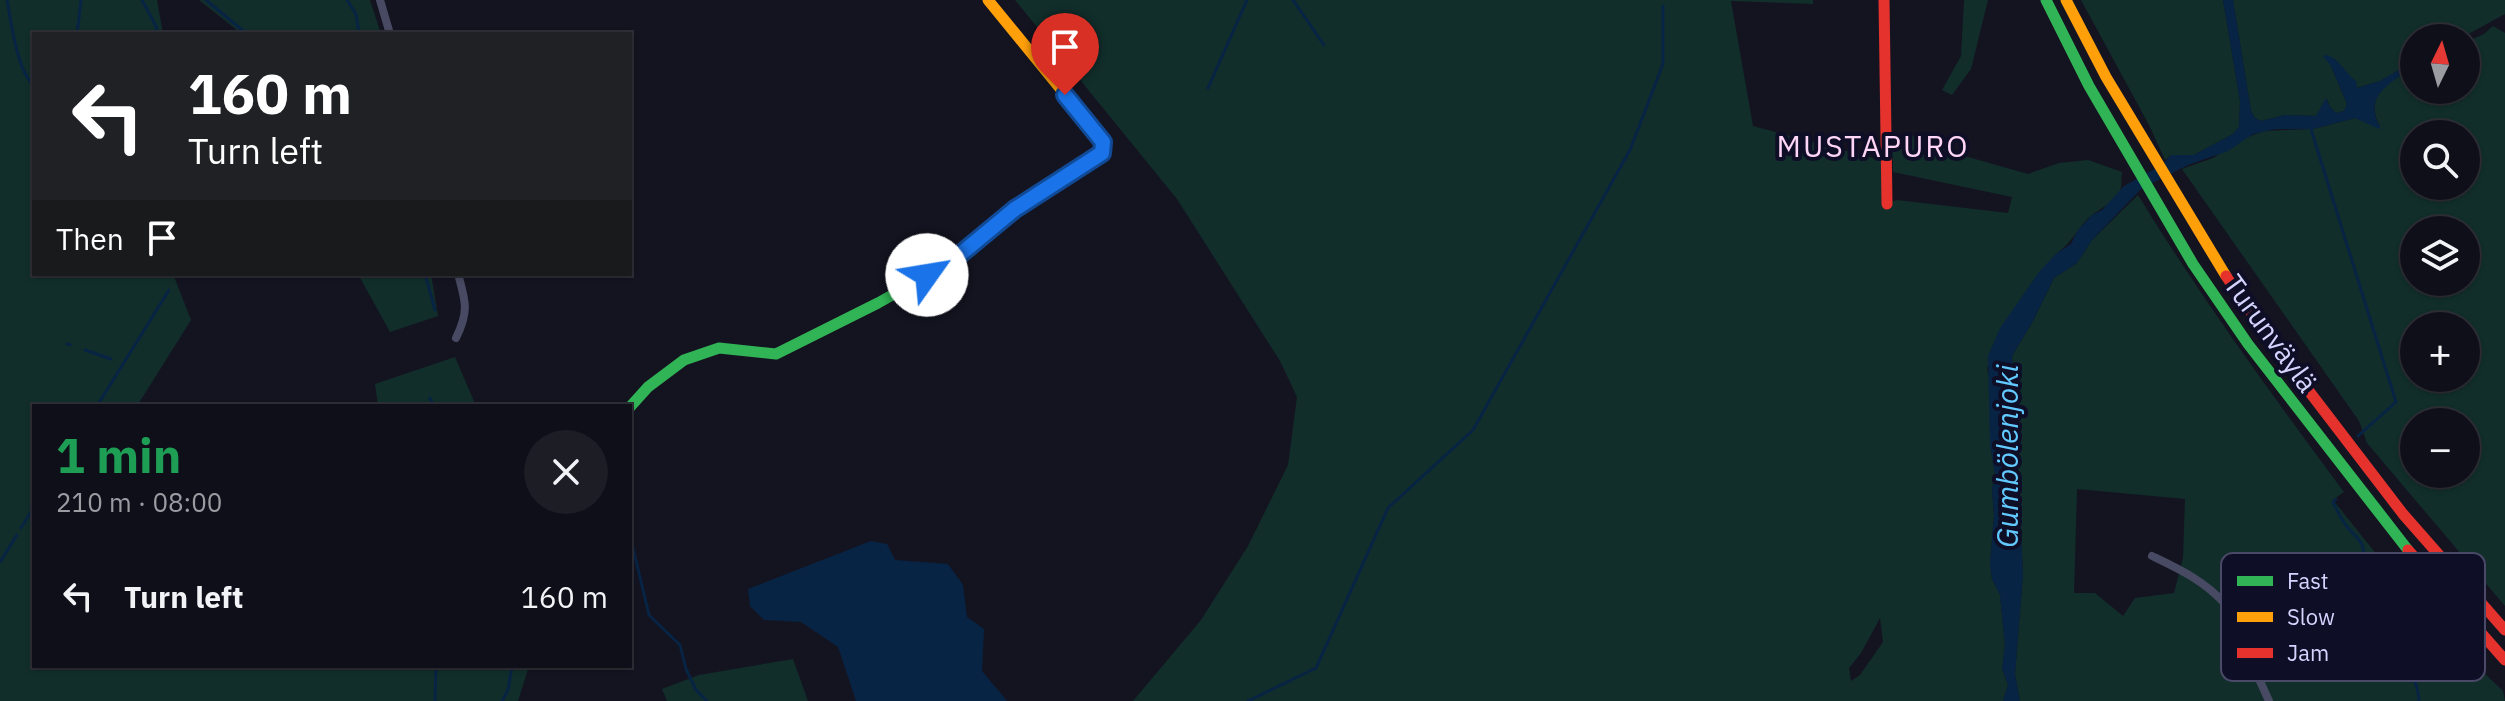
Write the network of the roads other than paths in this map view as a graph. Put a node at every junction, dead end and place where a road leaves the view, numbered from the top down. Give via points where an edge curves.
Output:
1 (380, 0) edge
2 (988, 0) edge
3 (1884, 0) edge
4 (2046, 0) edge
5 (2066, 0) edge
6 (389, 32) edge
7 (1887, 204) dead end
8 (459, 276) edge
9 (456, 338) dead end
10 (632, 405) edge
11 (2411, 553) edge
12 (2437, 553) edge
13 (2152, 556) dead end
14 (2221, 600) edge
15 (2485, 607) edge
16 (2505, 630) edge
17 (2485, 637) edge
18 (2505, 660) edge
19 (2260, 681) edge
20 (2269, 701) edge

1 - 6 street
2 - 10 main road via 1103,142 1102,153 1015,209 951,262 878,303 776,354 719,348 684,360
3 - 7 main road
4 - 11 main road, Turunväylä via 2089,86 2193,264 2316,436
5 - 12 main road, Turunväylä via 2179,200 2266,335
8 - 9 street via 466,302
13 - 14 street via 2188,574
15 - 16 main road, Turunväylä
17 - 18 main road, Turunväylä
19 - 20 street

